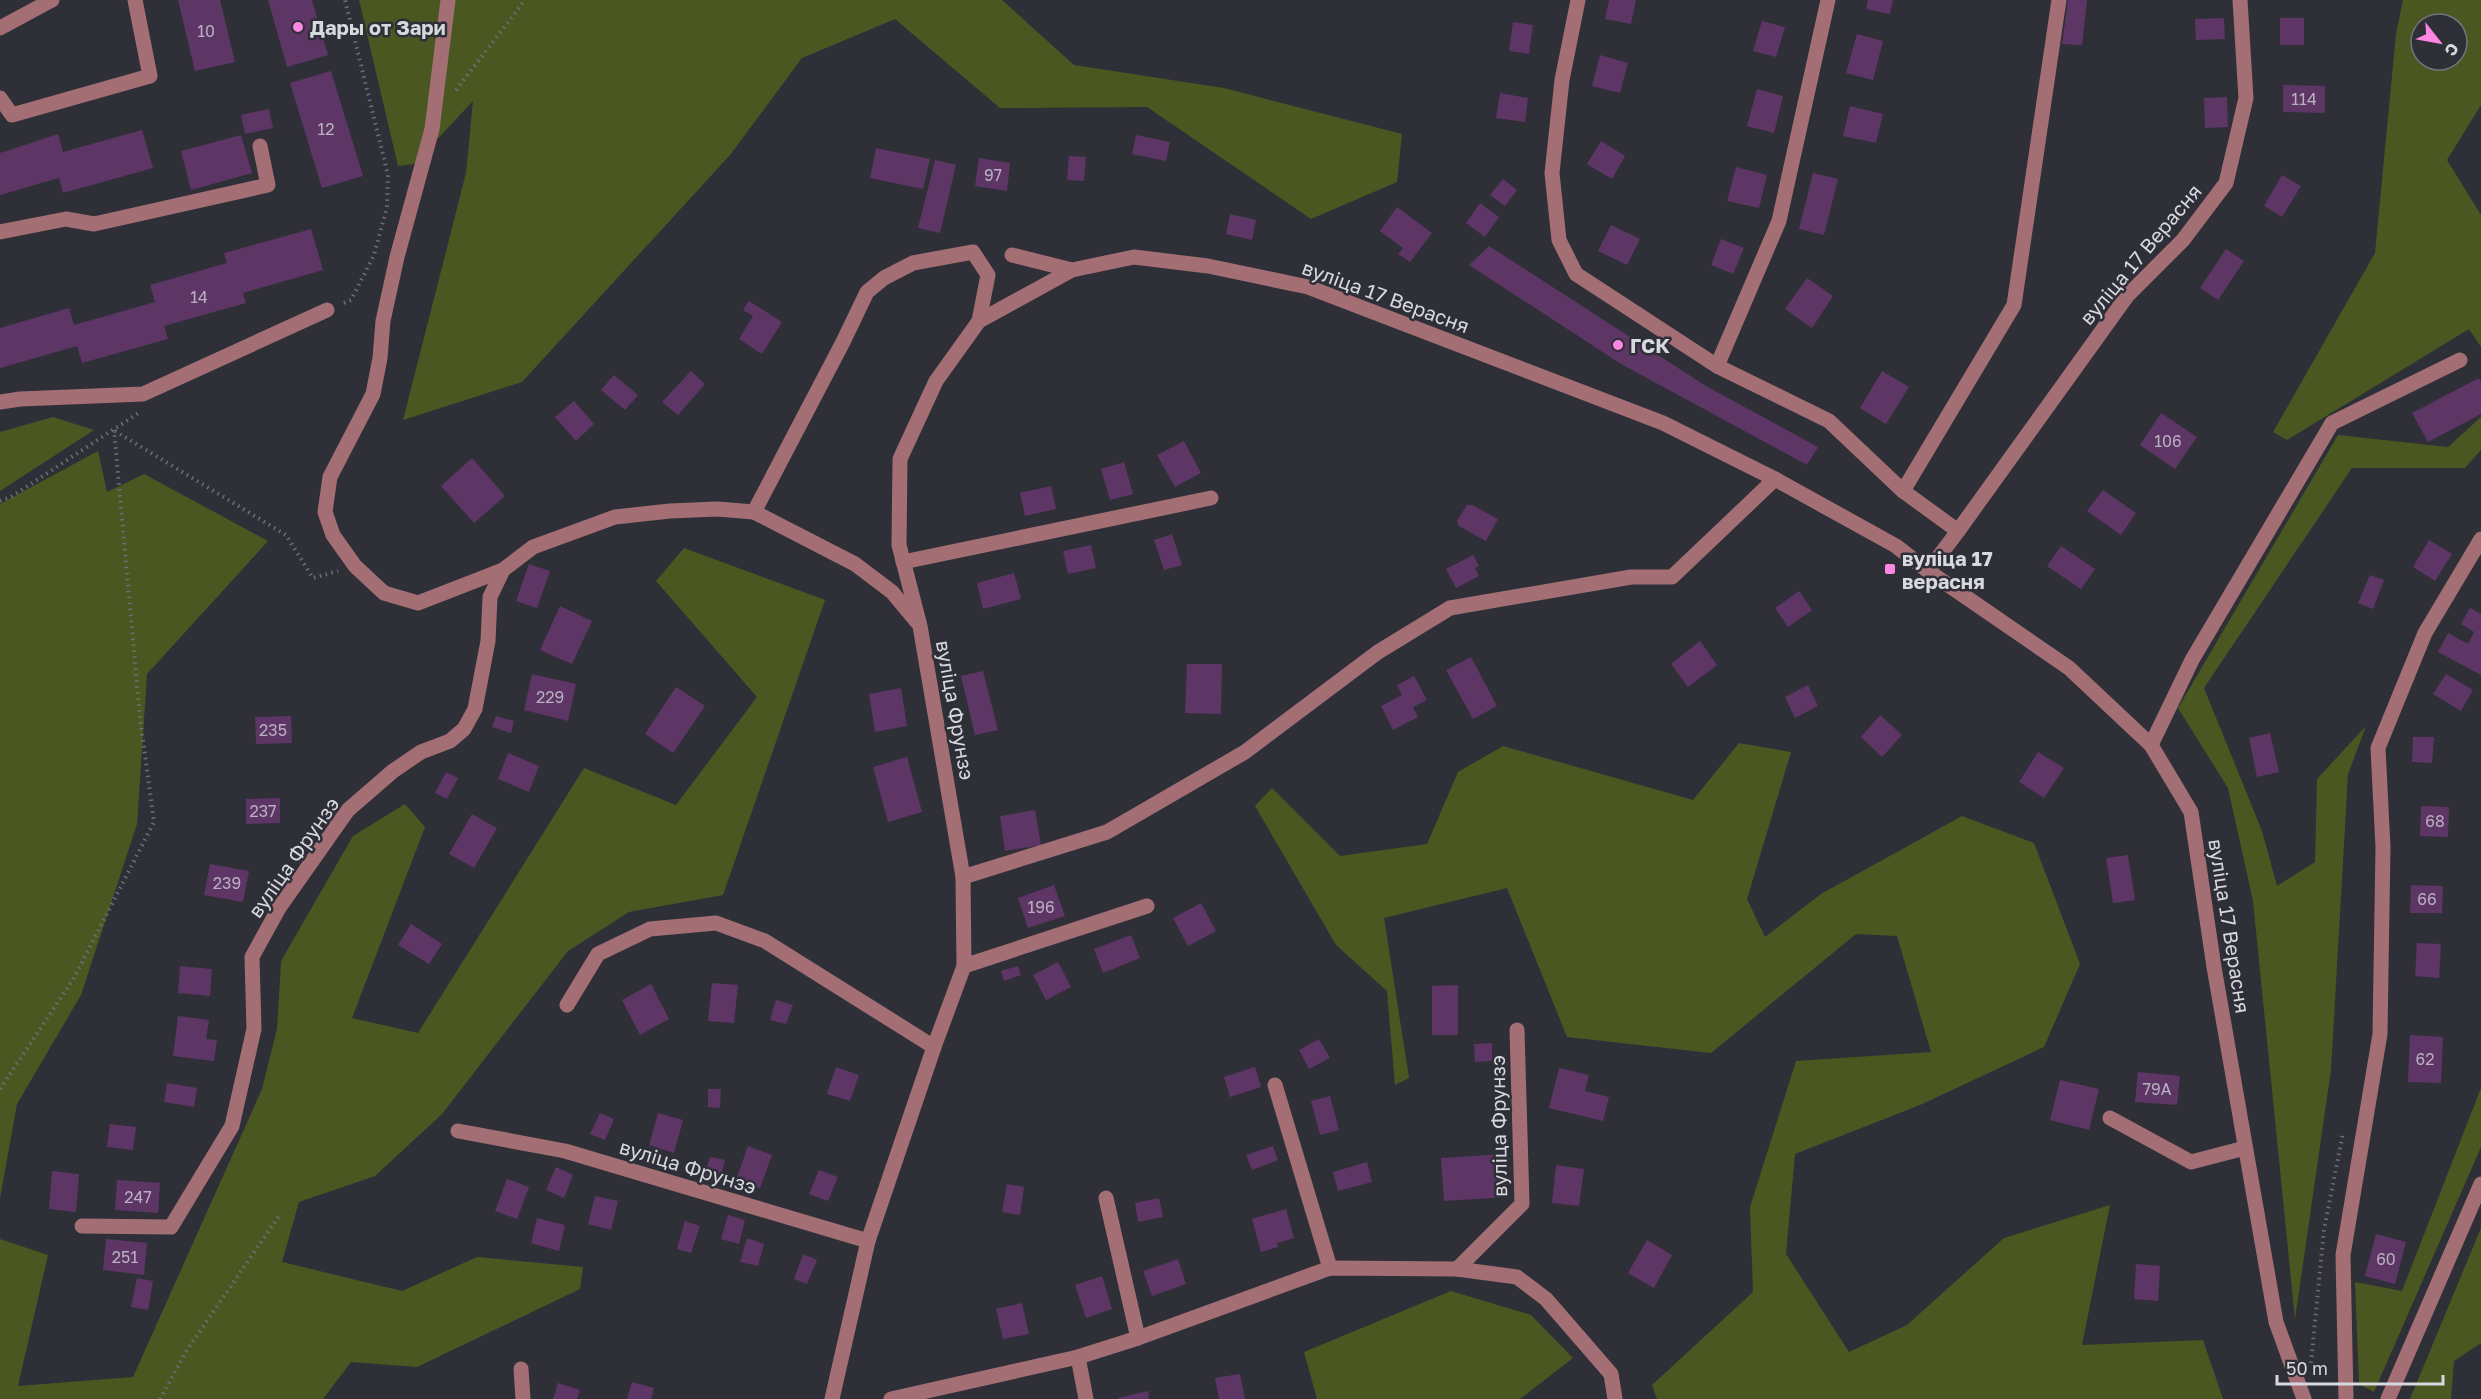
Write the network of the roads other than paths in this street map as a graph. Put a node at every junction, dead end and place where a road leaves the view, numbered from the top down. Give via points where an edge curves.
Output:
1 (52, 0) edge
2 (135, 0) edge
3 (448, 0) edge
4 (1578, 0) edge
5 (1828, 0) edge
6 (2059, 0) edge
7 (2240, 0) edge
8 (0, 28) edge
9 (0, 98) edge
10 (260, 146) dead end
11 (0, 232) edge
12 (1012, 255) dead end
13 (1072, 270) junction
14 (327, 310) road end
15 (979, 321) junction
16 (2460, 360) dead end
17 (1717, 366) junction
18 (0, 402) edge
19 (1775, 479) junction
20 (1903, 491) junction
21 (1211, 498) dead end
22 (754, 512) junction
23 (1958, 531) junction
24 (2481, 539) edge
25 (903, 562) junction
26 (503, 570) junction
27 (1928, 571) junction
28 (920, 626) junction
29 (2151, 745) junction
30 (963, 877) junction
31 (1147, 906) dead end
32 (964, 966) junction
33 (567, 1005) dead end
34 (1517, 1030) dead end
35 (934, 1047) junction
36 (1275, 1085) dead end
37 (2109, 1118) dead end
38 (458, 1131) dead end
39 (2245, 1148) junction
40 (2481, 1184) edge
41 (1106, 1198) dead end
42 (82, 1226) dead end
43 (868, 1241) junction
44 (1330, 1268) junction
45 (1457, 1269) junction
46 (1138, 1338) junction
47 (1078, 1357) junction
48 (521, 1369) dead end
49 (523, 1399) edge
50 (832, 1399) edge
51 (891, 1399) edge
52 (1086, 1399) edge
53 (1615, 1399) edge
54 (2304, 1399) edge
55 (2346, 1399) edge
56 (2388, 1399) edge

1 - 8 street
2 - 9 street via 150,76 12,115
3 - 26 street via 432,129 397,257 373,394 330,477 325,512 333,535 355,566 384,593 418,603
4 - 17 street via 1562,80 1552,173 1559,240 1576,274
5 - 17 street via 1779,221
6 - 20 street via 2014,305
7 - 23 street, вуліца 17 Верасня via 2246,98 2226,183 2183,240 2127,297
10 - 11 street via 268,185 93,224 66,219
12 - 13 street
13 - 15 street, вуліца 17 Верасня
13 - 19 street, вуліца 17 Верасня via 1134,257 1208,266 1308,287 1663,423
14 - 18 street via 143,394
15 - 22 street via 988,275 974,252 913,263 867,292
15 - 25 street, вуліца 17 Верасня via 936,381 900,459 899,545
16 - 29 street via 2332,423 2192,660
17 - 20 street via 1829,421
19 - 27 street, вуліца 17 Верасня via 1896,546
19 - 30 street via 1672,577 1631,576 1450,608 1378,652 1245,752 1107,832
20 - 23 street
21 - 25 street
22 - 26 street, вуліца Фрунзэ via 682,510 615,517 533,547
22 - 28 street, вуліца Фрунзэ via 855,564 892,592
23 - 27 street, вуліца 17 Верасня
24 - 55 street via 2425,633 2378,748 2383,848 2380,1034 2343,1255
25 - 28 street, вуліца 17 Верасня
26 - 42 street, вуліца Фрунзэ via 490,597 488,641 475,709 464,729 450,741 393,771 348,810 279,908 252,957 254,1029 232,1126 171,1227
27 - 29 street, вуліца 17 Верасня via 2069,668
28 - 30 street, вуліца Фрунзэ
29 - 39 street, вуліца 17 Верасня via 2191,812
30 - 32 street, вуліца Фрунзэ
31 - 32 street
32 - 35 street, вуліца Фрунзэ
33 - 35 street via 598,954 650,929 716,923 765,941
34 - 45 street, вуліца Фрунзэ via 1522,1204
35 - 43 street, вуліца Фрунзэ
36 - 44 street
37 - 39 street via 2191,1162
38 - 43 street, вуліца Фрунзэ via 565,1151
39 - 54 street, вуліца 17 Верасня via 2276,1322
40 - 56 street
41 - 46 street
43 - 50 street, вуліца Фрунзэ
44 - 45 street
44 - 46 street
45 - 53 street via 1516,1277 1546,1299 1611,1374
46 - 47 street
47 - 51 street
47 - 52 street
48 - 49 street

